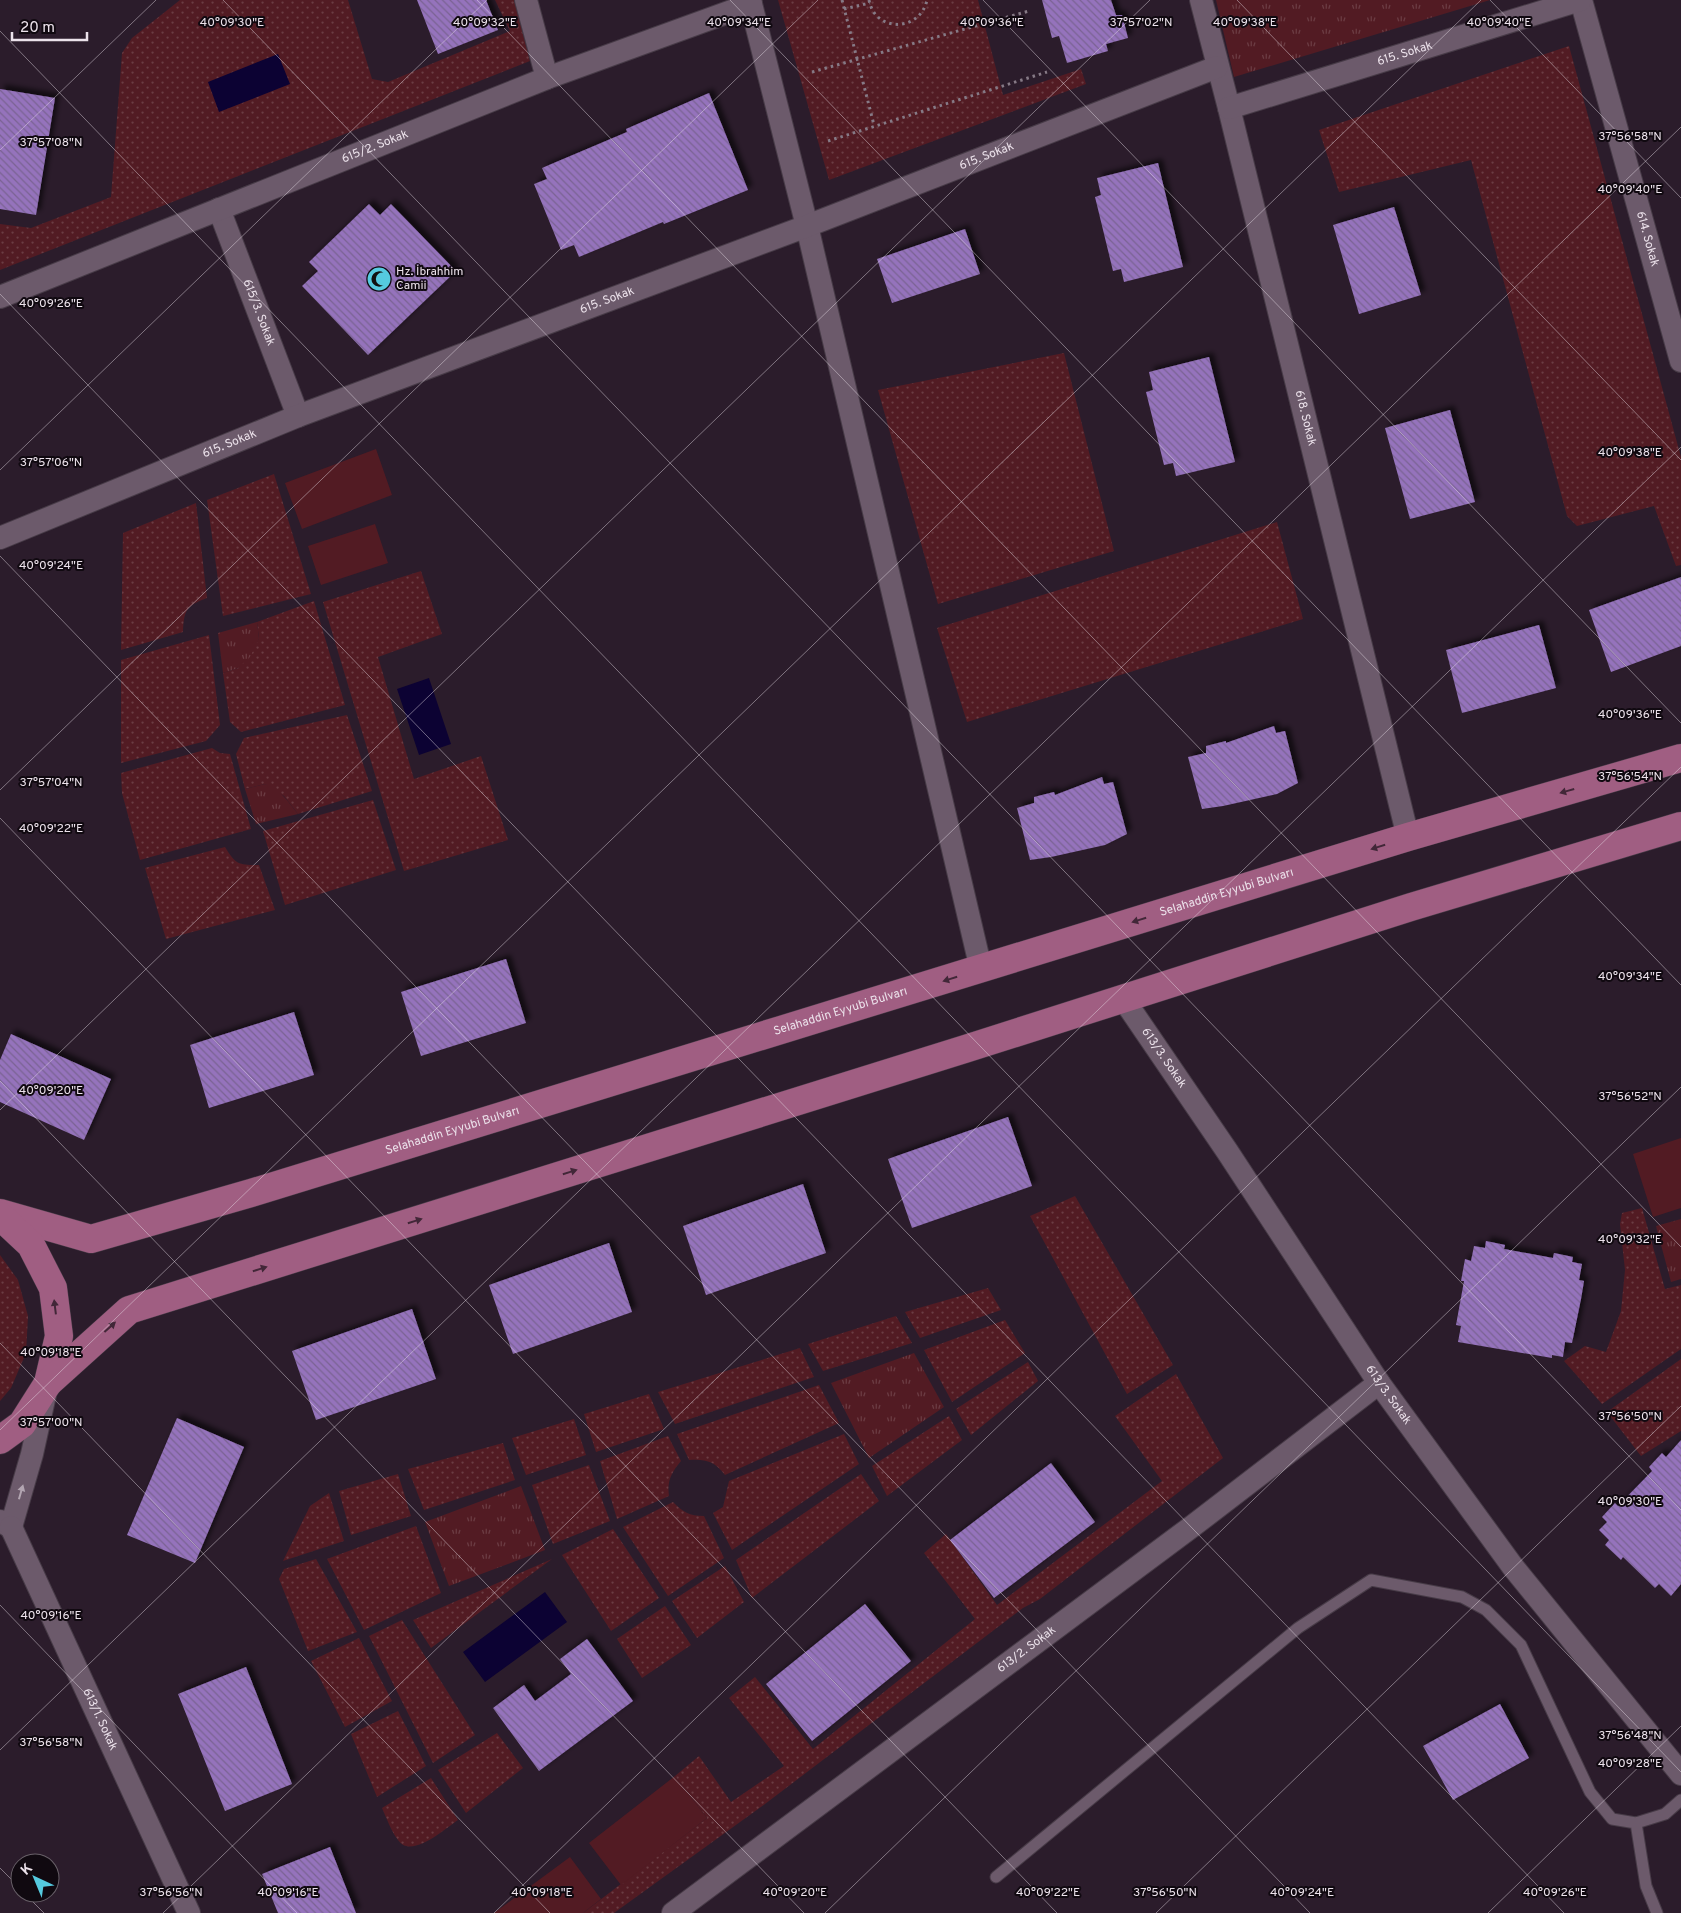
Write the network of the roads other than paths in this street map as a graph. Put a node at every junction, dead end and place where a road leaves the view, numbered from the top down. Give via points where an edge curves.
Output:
1 (526, 0) edge
2 (1201, 0) edge
3 (1580, 0) edge
4 (751, 2) edge
5 (1217, 67) junction
6 (547, 78) junction
7 (1229, 108) junction
8 (219, 209) junction
9 (807, 226) junction
10 (0, 297) edge
11 (1681, 361) edge
12 (298, 416) junction
13 (0, 538) edge
14 (1681, 758) edge
15 (1681, 826) edge
16 (1408, 838) junction
17 (981, 969) junction
18 (1122, 998) junction
19 (0, 1214) edge
20 (48, 1383) junction
21 (1379, 1383) junction
22 (0, 1440) edge
23 (6, 1524) edge
24 (1679, 1767) edge
25 (1681, 1800) edge
26 (1636, 1823) junction
27 (996, 1877) dead end
28 (189, 1913) edge
29 (674, 1913) edge
30 (1657, 1913) edge

1 - 6 street
2 - 5 street, 618. Sokak
3 - 7 street, 615. Sokak
3 - 11 street, 614. Sokak
4 - 6 street, 615/2. Sokak
4 - 9 street
5 - 7 street, 618. Sokak
5 - 9 street, 615. Sokak
6 - 8 street, 615/2. Sokak
7 - 16 street, 618. Sokak
8 - 10 street, 615/2. Sokak
8 - 12 street, 615/3. Sokak
9 - 12 street, 615. Sokak
9 - 17 street
12 - 13 street, 615. Sokak
14 -> 16 main road, Selahaddin Eyyubi Bulvarı
15 - 18 main road
16 -> 17 main road, Selahaddin Eyyubi Bulvarı
17 -> 19 main road, Selahaddin Eyyubi Bulvarı via 91,1239
20 -> 18 main road via 129,1310
18 - 21 street, 613/3. Sokak via 1227,1150
20 -> 19 main road via 59,1336 53,1288 31,1245
20 - 22 main road via 22,1424
23 -> 20 street via 32,1454
21 - 24 street, 613/3. Sokak via 1513,1568
21 - 29 street, 613/2. Sokak
23 - 28 street, 613/1. Sokak
25 - 26 lane via 1665,1814
26 - 27 lane via 1612,1819 1590,1792 1521,1645 1486,1610 1462,1598 1371,1580 1298,1628
26 - 30 lane via 1646,1886

